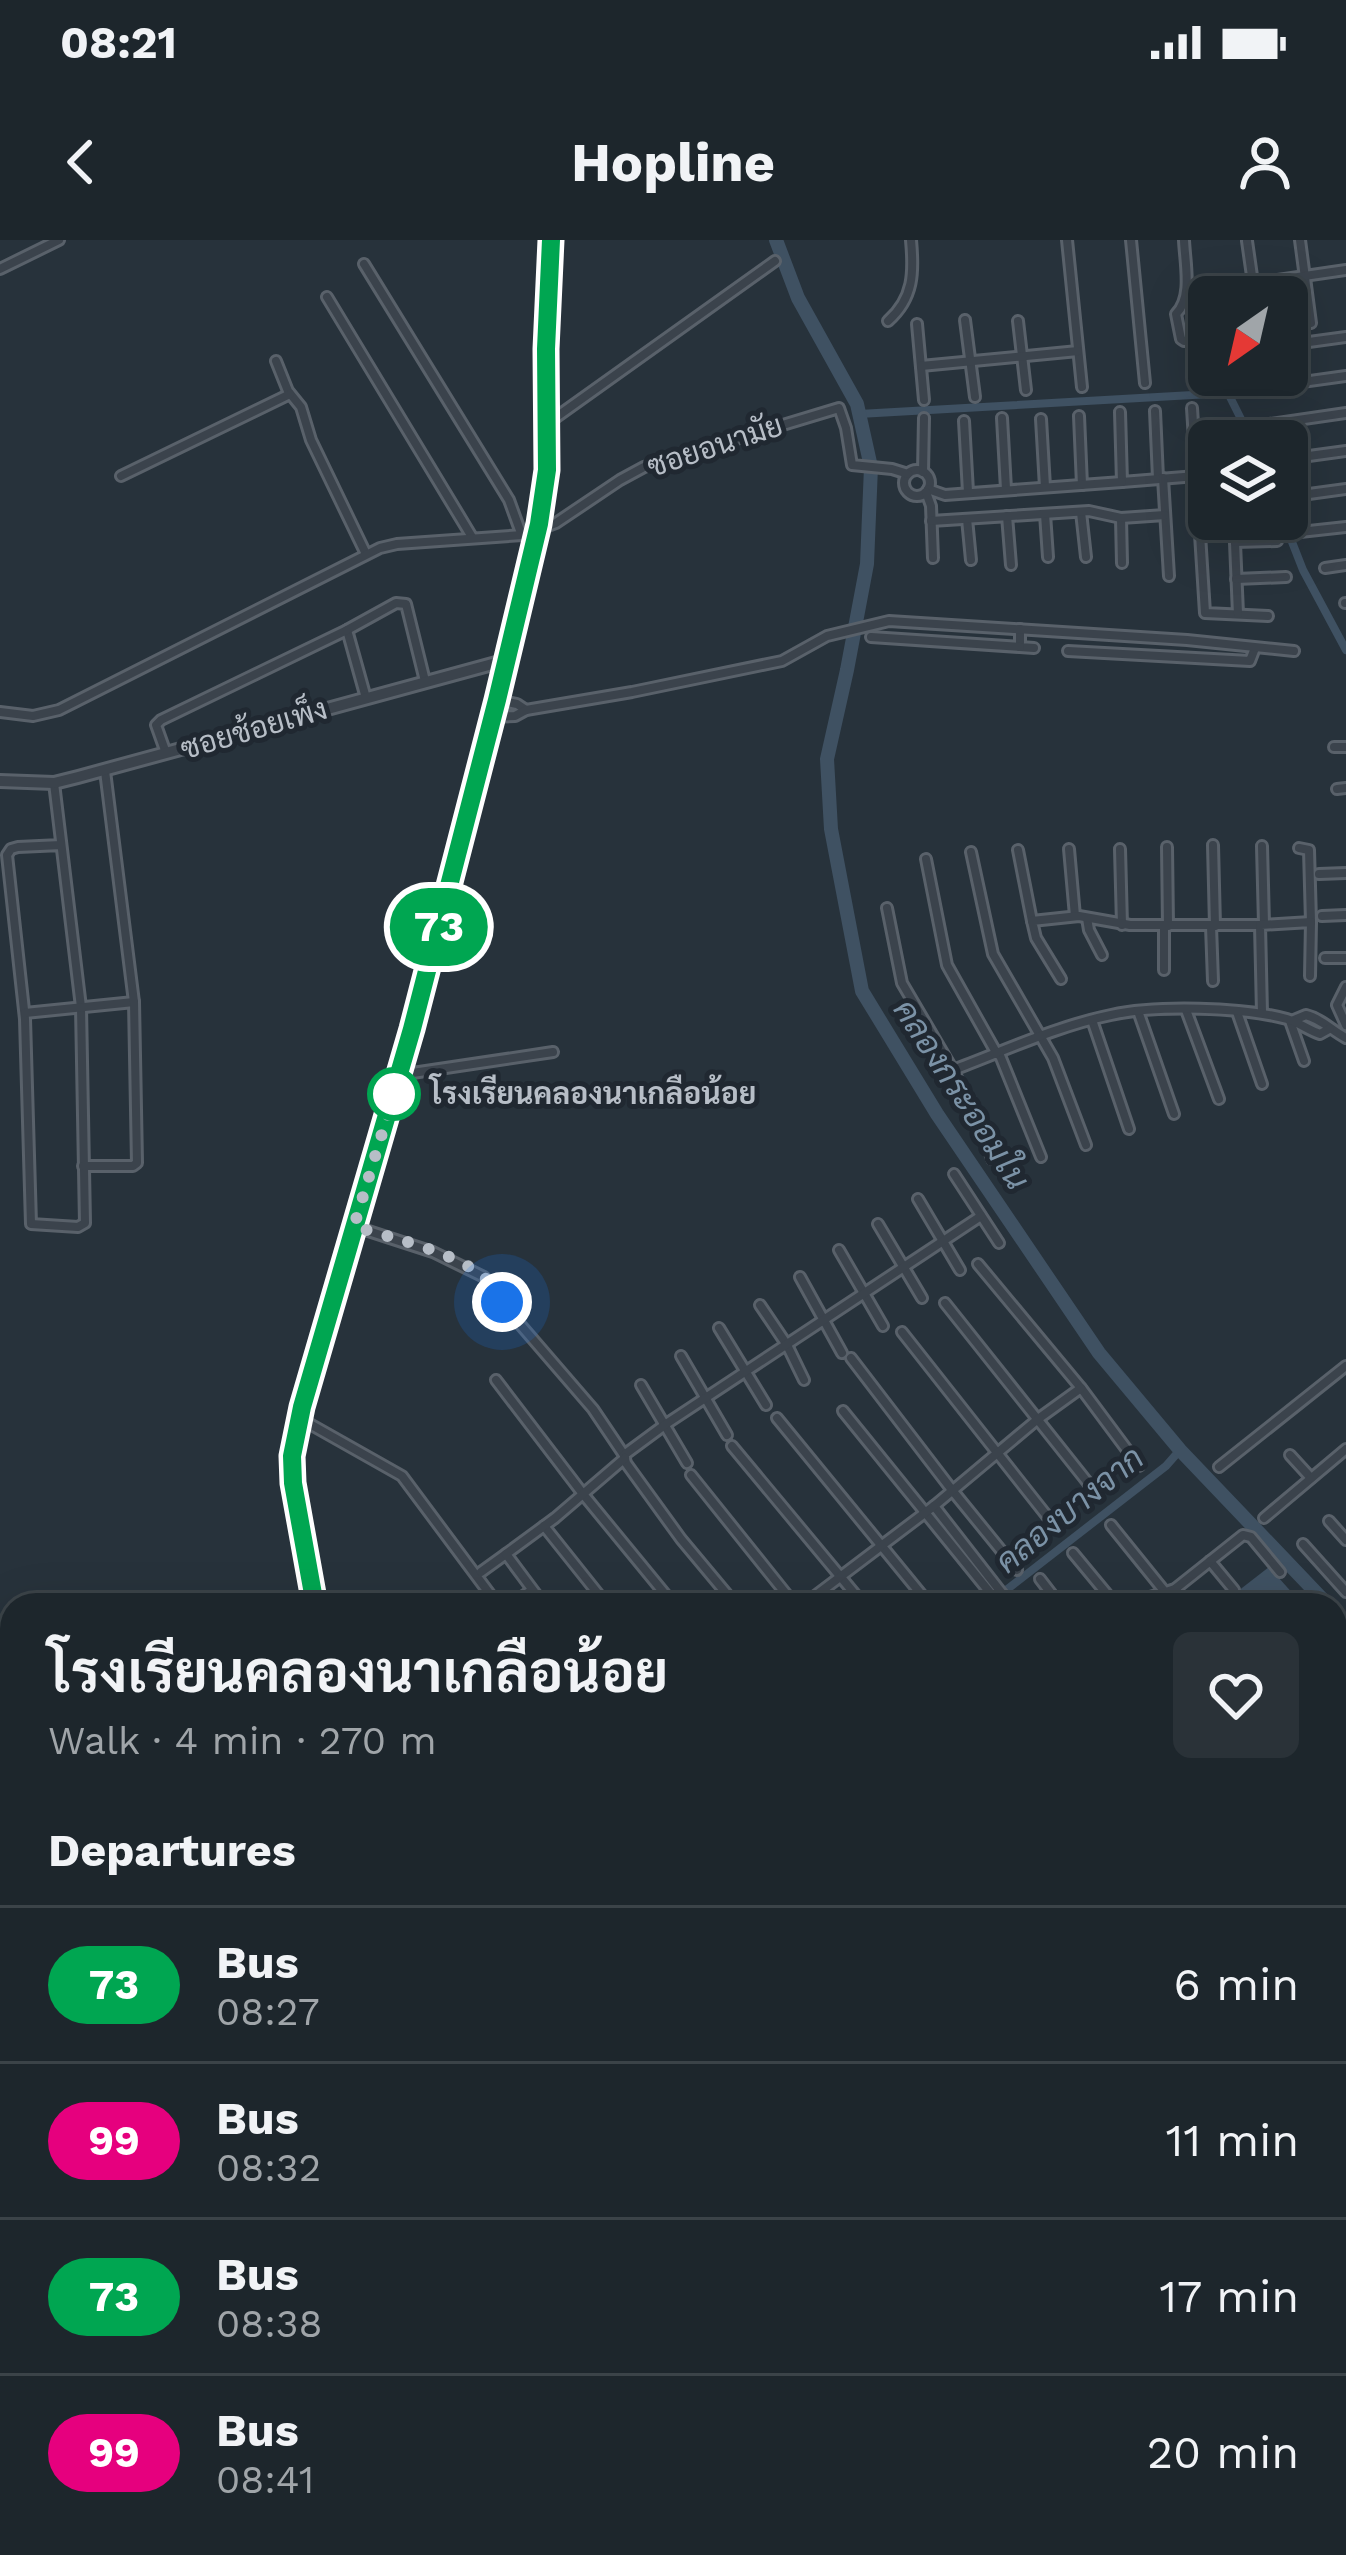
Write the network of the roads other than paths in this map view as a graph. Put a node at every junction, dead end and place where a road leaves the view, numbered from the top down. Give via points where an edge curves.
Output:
1 (59, 240) edge
2 (551, 240) edge
3 (911, 240) edge
4 (1067, 240) edge
5 (1131, 240) edge
6 (1184, 240) edge
7 (1300, 240) edge
8 (1247, 241) edge
9 (775, 261) dead end
10 (364, 264) dead end
11 (0, 269) edge
12 (1346, 270) edge
13 (1252, 276) edge
14 (1304, 276) joint
15 (327, 297) dead end
16 (1308, 303) edge
17 (888, 320) dead end
18 (964, 320) dead end
19 (1018, 321) dead end
20 (1311, 323) dead end
21 (917, 324) dead end
22 (1346, 338) edge
23 (1188, 341) edge
24 (1308, 343) edge
25 (1078, 350) junction
26 (1022, 357) junction
27 (277, 361) dead end
28 (971, 362) junction
29 (921, 366) junction
30 (1346, 376) edge
31 (1308, 378) edge
32 (1145, 383) dead end
33 (1082, 387) dead end
34 (1026, 390) dead end
35 (290, 394) junction
36 (975, 397) dead end
37 (924, 400) dead end
38 (1192, 408) dead end
39 (1155, 411) dead end
40 (1120, 412) dead end
41 (1346, 413) edge
42 (1078, 416) dead end
43 (924, 418) dead end
44 (1002, 418) dead end
45 (1041, 418) dead end
46 (1193, 420) edge
47 (1298, 420) edge
48 (964, 421) dead end
49 (548, 423) junction
50 (1346, 451) edge
51 (1308, 456) edge
52 (923, 472) junction
53 (908, 474) junction
54 (121, 476) dead end
55 (1188, 476) edge
56 (1160, 478) junction
57 (1121, 482) junction
58 (1082, 485) junction
59 (1045, 487) junction
60 (1006, 489) junction
61 (1346, 489) edge
62 (927, 491) junction
63 (968, 492) junction
64 (1308, 494) edge
65 (1082, 512) junction
66 (1045, 514) junction
67 (1166, 515) junction
68 (1007, 516) junction
69 (1121, 518) junction
70 (967, 519) junction
71 (931, 521) junction
72 (1346, 527) edge
73 (538, 529) junction
74 (1308, 531) edge
75 (521, 533) junction
76 (472, 537) junction
77 (1201, 540) edge
78 (1277, 541) dead end
79 (1235, 542) joint
80 (366, 554) junction
81 (1048, 557) dead end
82 (1086, 557) dead end
83 (933, 558) dead end
84 (971, 560) dead end
85 (1122, 563) dead end
86 (1011, 565) dead end
87 (1346, 565) edge
88 (1325, 568) dead end
89 (1169, 575) dead end
90 (1286, 578) dead end
91 (1236, 579) junction
92 (1238, 614) junction
93 (1268, 616) dead end
94 (907, 622) junction
95 (960, 626) junction
96 (1020, 629) junction
97 (347, 630) junction
98 (1117, 635) junction
99 (871, 638) dead end
100 (907, 640) junction
101 (959, 643) junction
102 (1208, 643) junction
103 (1020, 647) junction
104 (1034, 648) dead end
105 (1255, 648) junction
106 (1068, 651) dead end
107 (1294, 651) dead end
108 (1117, 653) junction
109 (1208, 658) junction
110 (507, 660) junction
111 (425, 681) junction
112 (365, 698) junction
113 (497, 700) junction
114 (526, 710) junction
115 (0, 712) edge
116 (492, 717) junction
117 (1334, 747) dead end
118 (1346, 747) edge
119 (166, 753) junction
120 (104, 771) junction
121 (0, 781) edge
122 (54, 783) junction
123 (62, 845) junction
124 (1213, 845) dead end
125 (1262, 846) dead end
126 (1167, 847) dead end
127 (1299, 848) dead end
128 (1069, 849) dead end
129 (1120, 849) dead end
130 (1018, 850) dead end
131 (971, 852) dead end
132 (926, 859) dead end
133 (1346, 873) edge
134 (1319, 874) dead end
135 (887, 908) dead end
136 (1346, 915) edge
137 (1075, 916) junction
138 (1322, 916) dead end
139 (1087, 917) junction
140 (1032, 921) junction
141 (1311, 922) junction
142 (1262, 924) junction
143 (1122, 925) junction
144 (1166, 926) junction
145 (1213, 926) junction
146 (1102, 955) dead end
147 (1324, 958) dead end
148 (1346, 958) edge
149 (1164, 970) dead end
150 (1310, 976) dead end
151 (1061, 980) dead end
152 (1213, 981) dead end
153 (1346, 987) edge
154 (134, 1002) junction
155 (81, 1007) junction
156 (1262, 1008) junction
157 (1186, 1010) junction
158 (1138, 1011) junction
159 (1344, 1011) edge
160 (1237, 1012) junction
161 (25, 1013) junction
162 (1092, 1020) junction
163 (1292, 1020) junction
164 (1346, 1025) edge
165 (1043, 1037) junction
166 (1346, 1038) edge
167 (553, 1052) dead end
168 (998, 1054) junction
169 (1304, 1061) dead end
170 (953, 1070) junction
171 (399, 1075) junction
172 (1262, 1084) dead end
173 (1219, 1099) dead end
174 (1174, 1114) dead end
175 (1130, 1129) dead end
176 (1086, 1145) dead end
177 (1042, 1157) dead end
178 (992, 1159) dead end
179 (83, 1166) junction
180 (954, 1174) dead end
181 (918, 1198) dead end
182 (981, 1216) junction
183 (878, 1224) dead end
184 (354, 1226) junction
185 (943, 1241) junction
186 (999, 1243) dead end
187 (839, 1250) dead end
188 (978, 1264) dead end
189 (904, 1266) junction
190 (960, 1270) dead end
191 (800, 1276) dead end
192 (864, 1294) junction
193 (922, 1298) dead end
194 (945, 1303) dead end
195 (760, 1305) dead end
196 (825, 1319) junction
197 (883, 1326) dead end
198 (719, 1328) dead end
199 (902, 1332) dead end
200 (787, 1346) junction
201 (681, 1356) dead end
202 (1346, 1366) edge
203 (747, 1371) junction
204 (496, 1380) dead end
205 (804, 1380) dead end
206 (641, 1385) dead end
207 (1081, 1388) junction
208 (707, 1398) junction
209 (766, 1406) dead end
210 (843, 1411) dead end
211 (777, 1418) dead end
212 (300, 1419) junction
213 (1038, 1419) junction
214 (666, 1424) junction
215 (727, 1435) dead end
216 (732, 1446) dead end
217 (1346, 1449) edge
218 (997, 1452) junction
219 (1290, 1455) dead end
220 (624, 1457) junction
221 (687, 1463) dead end
222 (1139, 1466) dead end
223 (1219, 1467) dead end
224 (691, 1475) dead end
225 (1311, 1478) junction
226 (952, 1490) junction
227 (1096, 1493) dead end
228 (583, 1495) junction
229 (930, 1509) junction
230 (1264, 1518) dead end
231 (1329, 1521) dead end
232 (1111, 1525) dead end
233 (544, 1526) junction
234 (1058, 1530) dead end
235 (1346, 1540) edge
236 (1303, 1544) dead end
237 (881, 1546) junction
238 (1072, 1552) dead end
239 (506, 1554) junction
240 (1210, 1561) junction
241 (1017, 1570) dead end
242 (481, 1572) dead end
243 (1280, 1572) dead end
244 (840, 1576) junction
245 (1040, 1580) dead end
246 (532, 1590) junction
247 (1170, 1590) junction
248 (1234, 1590) dead end
249 (1346, 1592) edge
250 (313, 1593) edge
251 (489, 1593) edge
252 (528, 1593) edge
253 (534, 1593) edge
254 (597, 1593) edge
255 (664, 1593) edge
256 (723, 1593) edge
257 (789, 1593) edge
258 (816, 1593) edge
259 (854, 1593) edge
260 (920, 1593) edge
261 (998, 1593) edge
262 (1050, 1593) edge
263 (1106, 1593) edge
264 (1160, 1593) edge
265 (1174, 1593) edge

1 - 11 street
2 - 49 main road
3 - 17 street via 910,288
4 - 25 street
5 - 32 street
6 - 23 street via 1186,298 1176,314
7 - 14 street
8 - 13 street
9 - 49 street
10 - 75 street
12 - 14 street
15 - 76 street
16 - 20 street
18 - 28 street
19 - 26 street
21 - 29 street
22 - 24 street
25 - 26 street
25 - 33 street
26 - 28 street
26 - 34 street
27 - 35 street
28 - 29 street
28 - 36 street
29 - 37 street
30 - 31 street
35 - 54 street
35 - 80 street
38 - 46 street
39 - 56 street
40 - 57 street
41 - 47 street
42 - 58 street
43 - 52 street
44 - 60 street
45 - 59 street
48 - 63 street
49 - 73 main road
50 - 51 street
52 - 53 street
52 - 62 street
53 - 62 street via 907,491
53 - 73 street, ซอยอนามัย via 852,466 839,408 655,463
55 - 56 street
56 - 57 street
56 - 67 street
57 - 58 street
58 - 59 street
59 - 60 street
60 - 63 street
61 - 64 street
62 - 63 street
62 - 71 street
65 - 66 street
65 - 69 street
65 - 82 street
66 - 68 street
66 - 81 street
67 - 69 street
67 - 89 street
68 - 70 street
68 - 86 street
69 - 85 street
70 - 71 street
70 - 84 street
71 - 83 street
72 - 74 street
73 - 75 street
73 - 110 main road
75 - 76 street
76 - 80 street
77 - 92 street via 1205,613
78 - 79 street
79 - 91 street
80 - 115 street via 59,710
87 - 88 street
90 - 91 street
91 - 92 street
92 - 93 street
94 - 95 street
94 - 100 street
94 - 114 street via 827,636 782,661
95 - 96 street
95 - 101 street
96 - 98 street
96 - 103 street
97 - 111 street via 406,604
97 - 112 street
97 - 119 street via 161,720 156,730
98 - 102 street
98 - 108 street
99 - 100 street
100 - 101 street
101 - 103 street
102 - 105 street
102 - 109 street
103 - 104 street
105 - 107 street
105 - 109 street via 1250,661
106 - 108 street
108 - 109 street
110 - 111 street, ซอยช้อยเพ็ง
110 - 113 main road
111 - 112 street, ซอยช้อยเพ็ง
112 - 119 street, ซอยช้อยเพ็ง
113 - 114 street
113 - 116 main road
114 - 116 street
116 - 171 main road
117 - 118 street
119 - 120 street, ซอยช้อยเพ็ง
120 - 122 street, ซอยช้อยเพ็ง
120 - 154 street
121 - 122 street, ซอยช้อยเพ็ง
122 - 123 street
123 - 155 street
123 - 161 street via 7,855
124 - 145 street
125 - 142 street
126 - 144 street
127 - 141 street via 1309,850
128 - 137 street
129 - 143 street
130 - 140 street
131 - 165 street via 993,954
132 - 168 street via 947,964
133 - 134 street
135 - 170 street via 902,982
136 - 138 street
137 - 139 street
137 - 140 street
139 - 143 street
139 - 146 street
140 - 151 street
141 - 142 street
141 - 150 street
142 - 145 street
142 - 156 street
143 - 144 street
144 - 145 street
144 - 149 street
145 - 152 street
147 - 148 street
153 - 159 street via 1337,1005
154 - 155 street
154 - 179 street via 137,1163
155 - 161 street
155 - 179 street
156 - 160 street
156 - 163 street
157 - 158 street
157 - 160 street
157 - 173 street
158 - 162 street
158 - 174 street
159 - 164 street
160 - 172 street
161 - 179 street via 32,1224 84,1225
162 - 165 street
162 - 175 street
163 - 166 street
163 - 169 street
165 - 168 street
165 - 176 street
167 - 171 street
168 - 170 street
168 - 177 street
170 - 178 street
171 - 184 main road
180 - 182 street
181 - 185 street
182 - 185 street
182 - 186 street
183 - 189 street
184 - 212 main road
184 - 220 street via 484,1277
185 - 189 street
185 - 190 street
187 - 192 street
188 - 207 street
189 - 192 street
189 - 193 street
191 - 196 street
192 - 196 street
192 - 197 street
194 - 213 street
195 - 200 street
196 - 200 street
196 - 226 street
198 - 203 street
199 - 218 street
200 - 203 street
200 - 205 street
201 - 208 street
202 - 223 street
203 - 208 street
203 - 209 street
204 - 228 street
206 - 214 street
207 - 213 street
207 - 222 street
208 - 214 street
208 - 215 street
210 - 229 street
211 - 237 street
212 - 250 main road via 293,1483
212 - 251 street via 406,1481
213 - 218 street
213 - 227 street
214 - 220 street
214 - 221 street
216 - 244 street
217 - 225 street
218 - 226 street
218 - 234 street
219 - 225 street
220 - 228 street
220 - 256 street
224 - 257 street
225 - 230 street
226 - 229 street
226 - 241 street
228 - 233 street
228 - 255 street
229 - 237 street
229 - 261 street
231 - 235 street
232 - 247 street
233 - 239 street
233 - 254 street
236 - 249 street
237 - 244 street
237 - 260 street
238 - 263 street
239 - 242 street
239 - 246 street
240 - 243 street via 1248,1536
240 - 247 street
240 - 248 street
244 - 258 street
244 - 259 street
245 - 262 street
246 - 252 street
246 - 253 street
247 - 264 street
247 - 265 street

